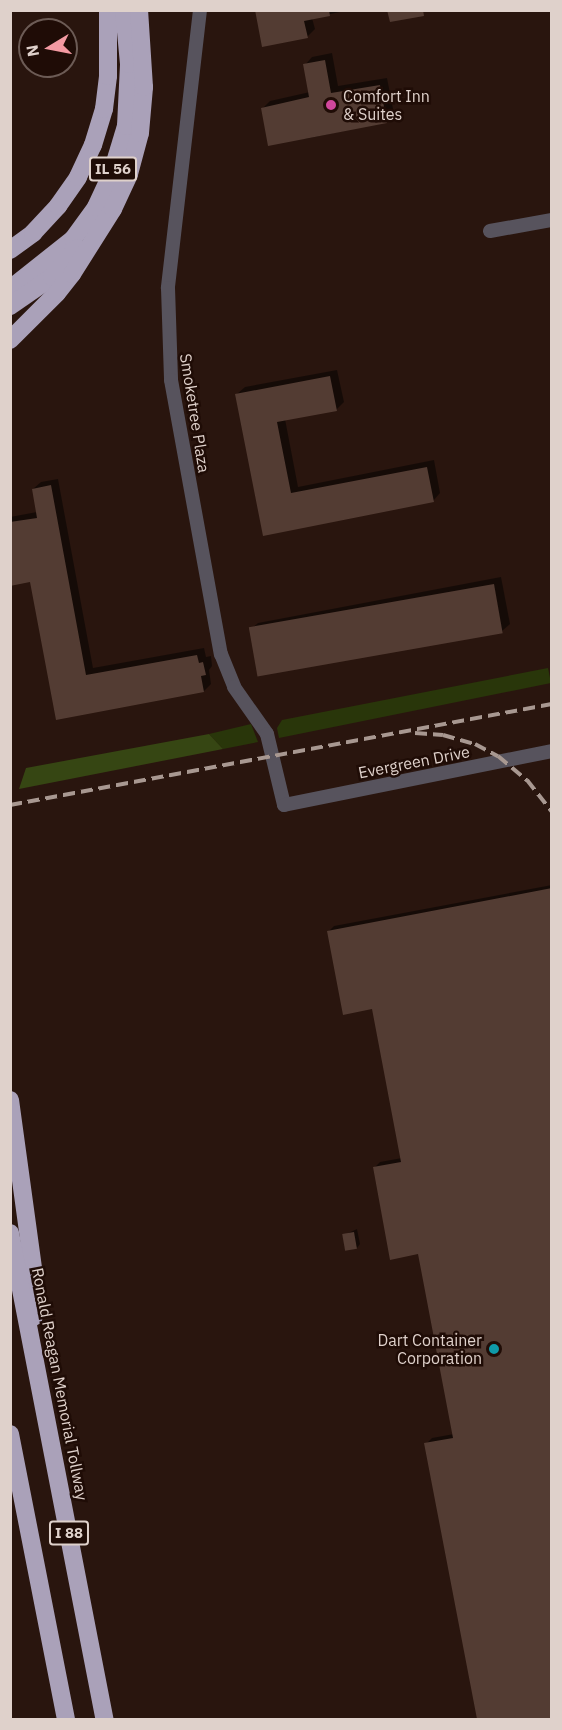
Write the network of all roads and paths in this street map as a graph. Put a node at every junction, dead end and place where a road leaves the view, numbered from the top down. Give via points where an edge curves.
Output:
1 (108, 10) edge
2 (124, 10) edge
3 (139, 10) edge
4 (200, 10) edge
5 (113, 209) junction
6 (552, 220) edge
7 (490, 231) dead end
8 (10, 250) edge
9 (10, 289) edge
10 (10, 306) edge
11 (10, 340) edge
12 (552, 751) edge
13 (284, 805) joint
14 (10, 1100) edge
15 (10, 1233) edge
16 (33, 1346) junction
17 (10, 1434) edge
18 (66, 1719) edge
19 (105, 1719) edge

1 - 8 highway via 108,76 104,110 93,145 58,206 33,233
2 - 9 highway, IL 56 via 129,64 126,126 112,172 96,207 74,239
3 - 5 highway, IL 56 via 144,87 140,133 129,174
4 - 13 street, Smoketree Plaza via 168,288 171,380 221,654 234,687 267,734
5 - 10 highway via 52,277
5 - 11 highway, IL 56 via 57,293
6 - 7 street
12 - 13 street, Evergreen Drive
14 - 16 highway via 35,1282
15 - 16 highway, Ronald Reagan Memorial Tollway / I 88
16 - 19 highway, Ronald Reagan Memorial Tollway / I 88
17 - 18 highway, I 88

